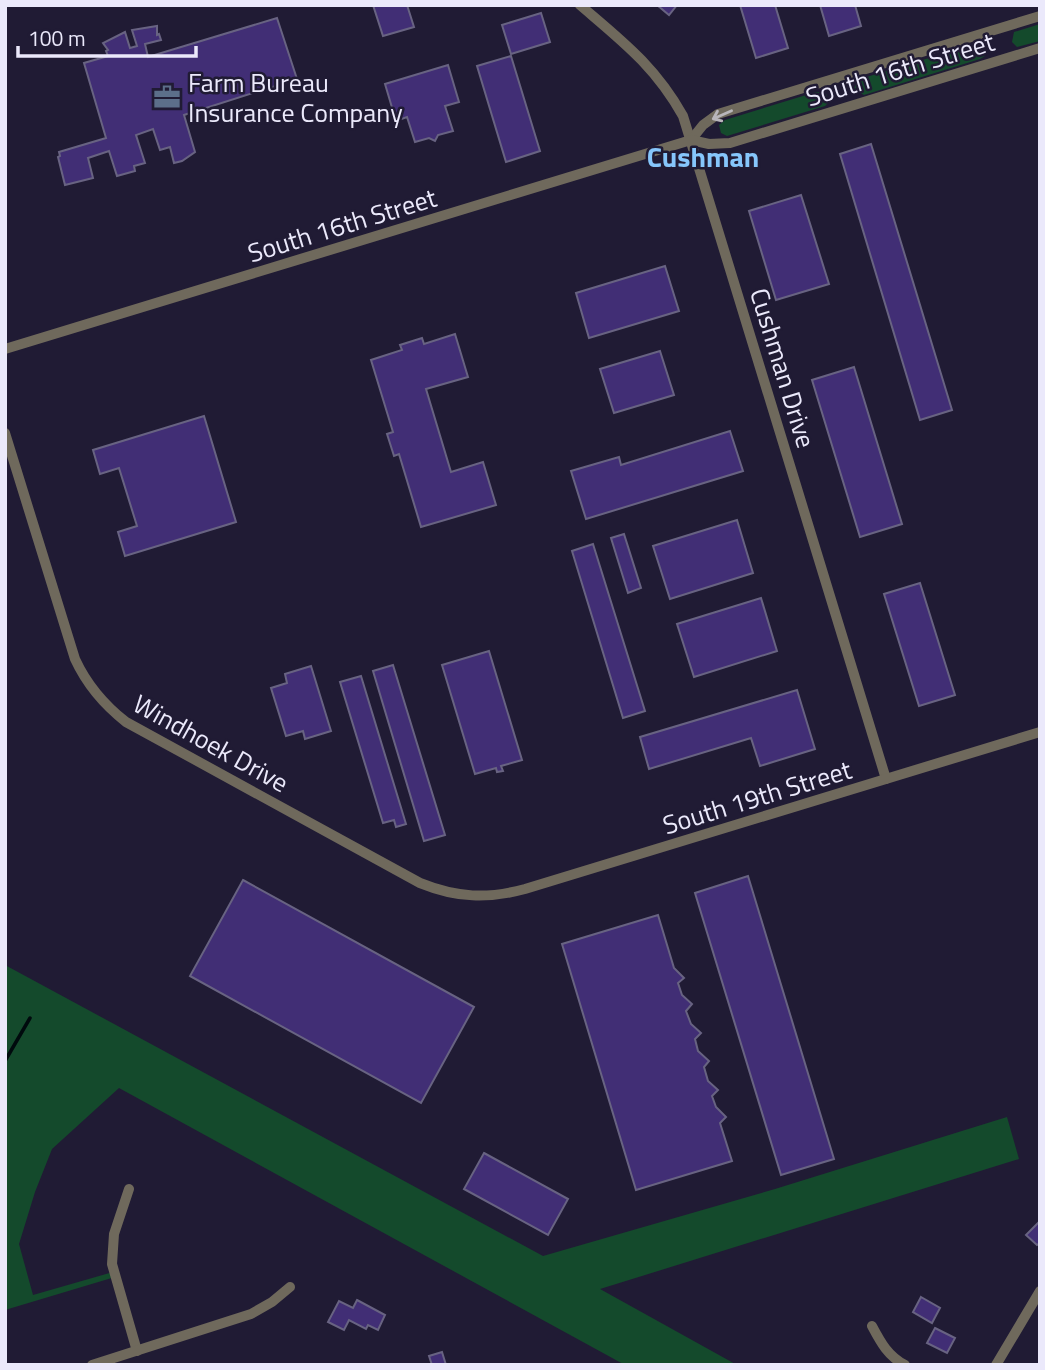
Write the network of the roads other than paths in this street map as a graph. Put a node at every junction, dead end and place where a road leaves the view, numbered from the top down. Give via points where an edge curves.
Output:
1 (580, 5) edge
2 (1040, 16) edge
3 (1040, 48) edge
4 (691, 140) junction
5 (5, 349) edge
6 (5, 433) edge
7 (1040, 732) edge
8 (886, 779) junction
9 (486, 897) joint
10 (129, 1189) dead end
11 (290, 1287) dead end
12 (1040, 1291) edge
13 (872, 1326) dead end
14 (137, 1351) junction
15 (92, 1365) edge
16 (905, 1365) edge
17 (996, 1365) edge

1 - 4 street, Cushman Drive via 657,76 677,105
2 -> 4 street, South 16th Street via 718,114
3 - 4 street, South 16th Street via 730,143
4 - 5 street, South 16th Street
4 - 8 street, Cushman Drive
6 - 9 street, Windhoek Drive via 75,659 108,708 133,726 421,883 459,895
7 - 8 street, South 19th Street
8 - 9 street, South 19th Street via 526,890
10 - 14 street via 114,1234 112,1264
11 - 14 street via 251,1314
12 - 17 street
13 - 16 street via 883,1348
14 - 15 street

